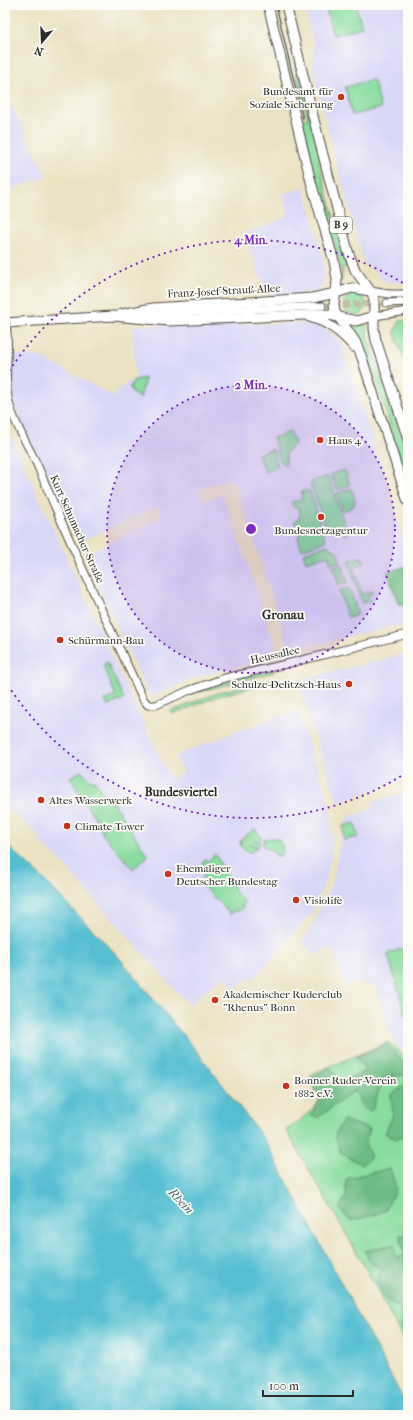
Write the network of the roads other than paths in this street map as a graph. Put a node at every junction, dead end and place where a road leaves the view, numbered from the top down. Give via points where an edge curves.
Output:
1 (268, 5) edge
2 (286, 5) edge
3 (370, 291) junction
4 (336, 293) junction
5 (408, 294) edge
6 (408, 302) edge
7 (387, 303) tunnel mouth
8 (322, 306) tunnel mouth
9 (408, 311) edge
10 (114, 316) junction
11 (302, 316) junction
12 (337, 316) junction
13 (374, 316) junction
14 (5, 322) edge
15 (362, 358) junction
16 (408, 439) edge
17 (408, 502) edge
18 (408, 634) edge
19 (151, 705) joint

1 - 4 main road, B 9 via 311,182 334,261
2 - 3 main road, B 9 via 350,258 357,275
3 - 4 main road via 352,288
3 - 5 street
3 - 13 main road, B 9 via 375,302
4 - 10 main road, Franz-Josef-Strauß-Allee via 292,299 153,308
4 - 12 main road, B 9 via 334,304
6 - 7 street
8 - 10 street, Franz-Josef-Strauß-Allee
9 - 13 street
10 - 11 main road, Franz-Josef-Strauß-Allee via 169,321
10 - 14 main road, Franz-Josef-Strauß-Allee
11 - 12 main road, Franz-Josef-Strauß-Allee
11 - 15 main road via 333,327
12 - 13 main road via 356,321
12 - 15 main road via 355,341
13 - 16 main road, B 9 via 379,352
14 - 19 street, Kurt-Schumacher-Straße, bridge via 8,353 6,385 17,425 145,702
15 - 17 main road
18 - 19 street, Heussallee via 225,678

